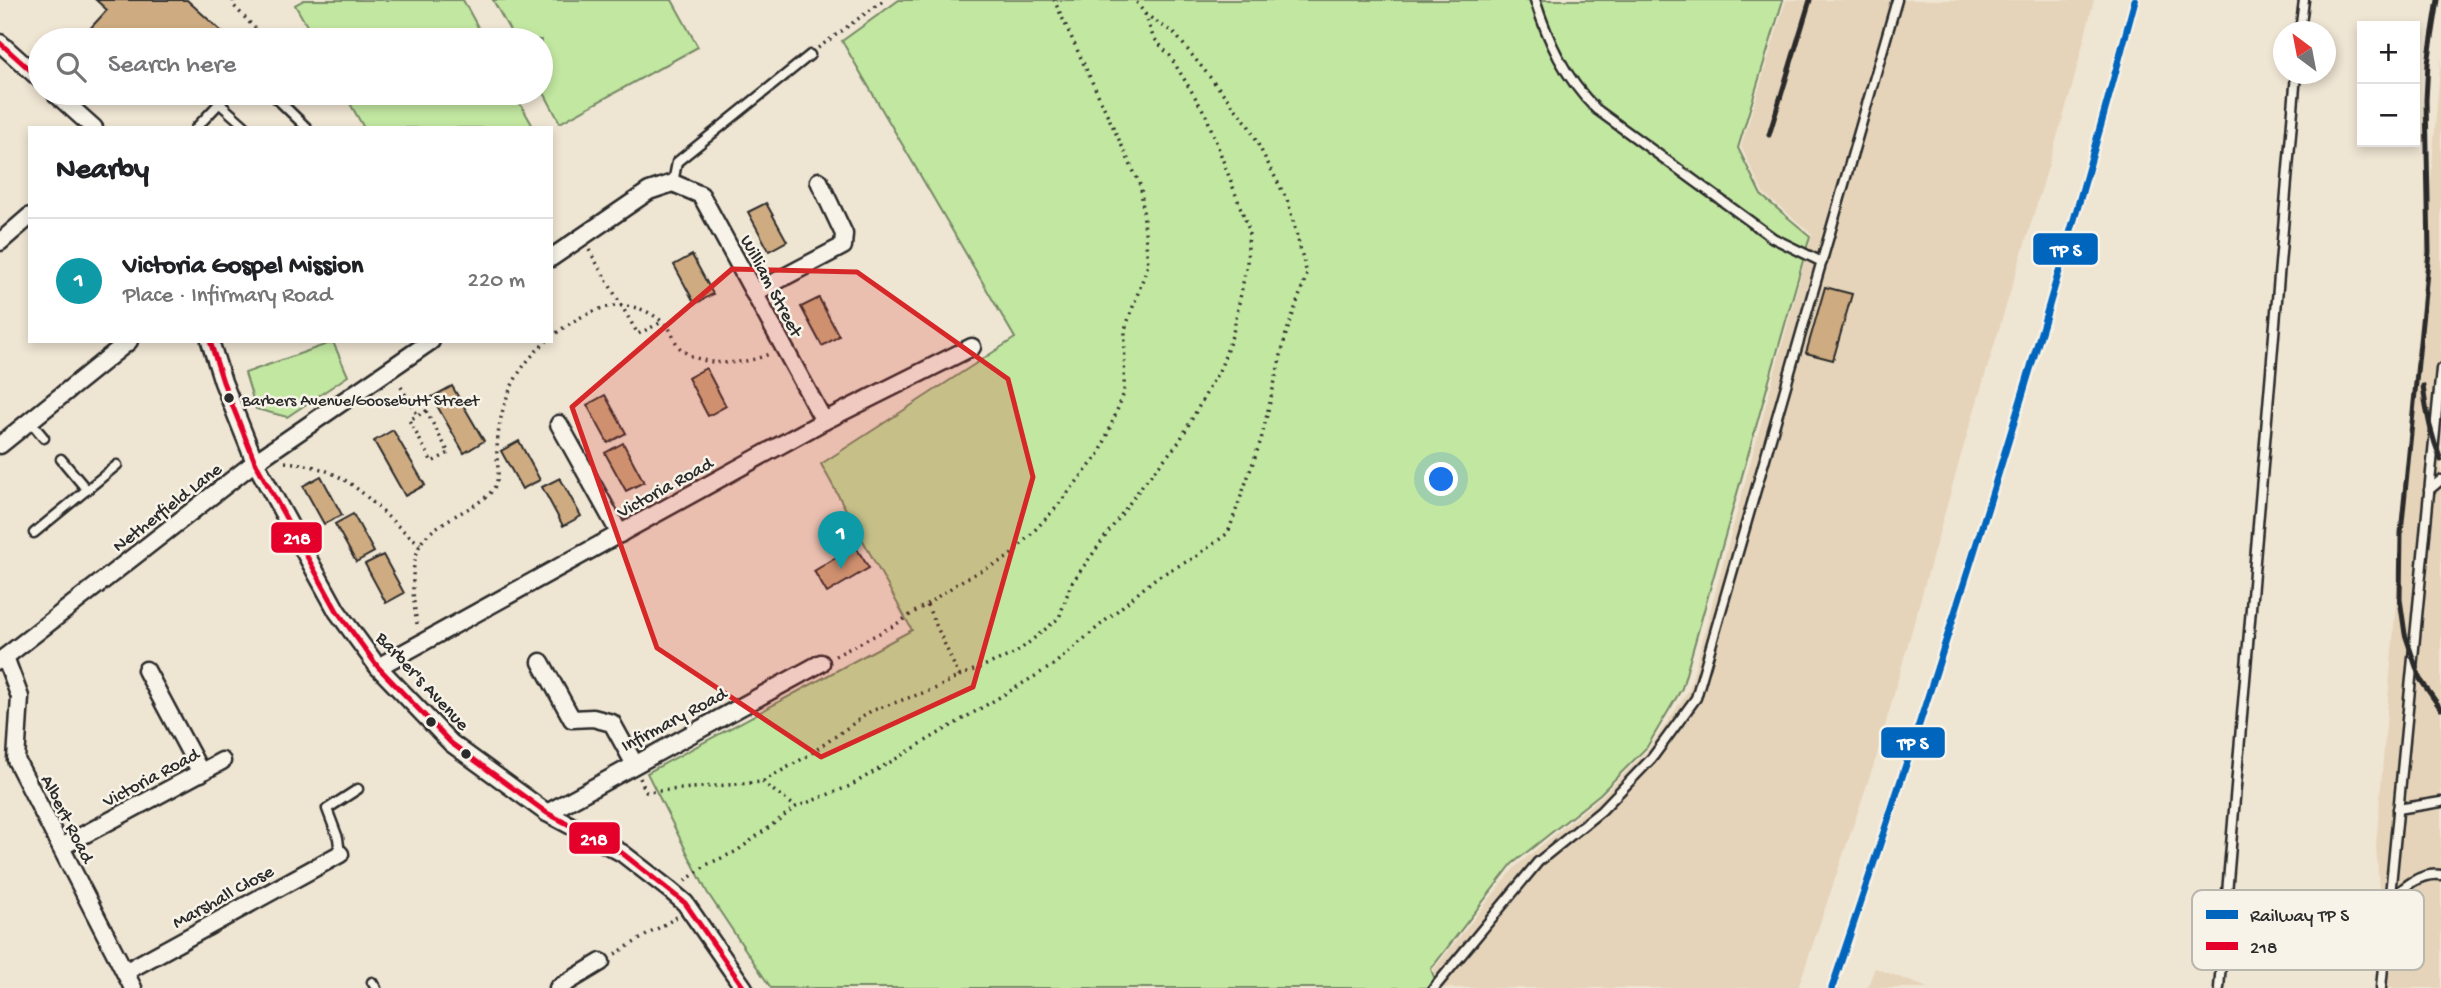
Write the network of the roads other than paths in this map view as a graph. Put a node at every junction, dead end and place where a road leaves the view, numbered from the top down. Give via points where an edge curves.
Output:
1 (1535, 0) edge
2 (1897, 0) edge
3 (2304, 0) edge
4 (2301, 21) edge
5 (0, 43) edge
6 (810, 55) road end
7 (28, 68) edge
8 (2295, 84) edge
9 (68, 105) edge
10 (217, 105) edge
11 (221, 105) edge
12 (283, 105) edge
13 (92, 126) edge
14 (197, 126) edge
15 (245, 126) edge
16 (305, 126) edge
17 (819, 181) dead end
18 (673, 183) junction
19 (28, 218) edge
20 (0, 242) edge
21 (553, 257) edge
22 (1822, 262) junction
23 (754, 293) junction
24 (127, 343) edge
25 (211, 343) edge
26 (428, 343) edge
27 (972, 347) dead end
28 (2441, 369) edge
29 (30, 421) junction
30 (824, 421) junction
31 (559, 424) dead end
32 (44, 438) dead end
33 (0, 445) edge
34 (61, 459) dead end
35 (255, 463) junction
36 (117, 465) dead end
37 (2441, 480) edge
38 (87, 490) junction
39 (2429, 490) junction
40 (34, 533) dead end
41 (620, 534) junction
42 (3, 659) edge
43 (541, 662) dead end
44 (821, 663) road end
45 (378, 667) junction
46 (146, 670) dead end
47 (222, 761) dead end
48 (634, 764) junction
49 (201, 773) junction
50 (358, 789) dead end
51 (2441, 802) edge
52 (2398, 809) junction
53 (547, 813) junction
54 (61, 847) junction
55 (340, 854) joint
56 (2441, 874) edge
57 (2227, 890) edge
58 (2391, 890) edge
59 (2401, 890) edge
60 (601, 962) road end
61 (2221, 970) edge
62 (2383, 970) edge
63 (125, 972) junction
64 (133, 988) edge
65 (558, 988) edge
66 (744, 988) edge
67 (1434, 988) edge
68 (2219, 988) edge
69 (2381, 988) edge

1 - 22 lane via 1563,67 1597,109 1773,238
2 - 22 lane
3 - 4 lane
5 - 7 street
6 - 18 lane via 677,162
8 - 57 lane
9 - 13 street
10 - 14 lane
11 - 15 lane
12 - 16 lane
17 - 23 street via 844,234 843,246
18 - 21 street via 649,191
18 - 23 street, William Street via 701,195
19 - 20 street
22 - 67 lane via 1696,698 1652,758 1601,811 1538,863
23 - 30 street, William Street
24 - 29 street
25 - 35 street, Barber's Avenue
26 - 35 street, Netherfield Lane
27 - 30 street, Victoria Road
28 - 39 lane
29 - 32 lane
29 - 33 street
30 - 41 street, Victoria Road
31 - 41 street
34 - 38 lane
35 - 42 street, Netherfield Lane
35 - 45 street, Barber's Avenue via 337,611
36 - 38 lane
37 - 39 lane
38 - 40 lane
39 - 52 lane
41 - 45 street, Victoria Road
42 - 54 street, Albert Road via 20,696 16,760
43 - 48 street via 572,719 612,723
44 - 48 street, Infirmary Road
45 - 53 street, Barber's Avenue via 451,743
46 - 49 street
47 - 49 street, Victoria Road
48 - 53 street, Infirmary Road
49 - 54 street, Victoria Road
50 - 55 lane via 327,809
51 - 52 lane
52 - 58 lane
53 - 66 street, Barber's Avenue via 622,853 685,903
54 - 63 street, Albert Road
55 - 63 street, Marshall Close
56 - 59 lane via 2411,881
60 - 65 street
61 - 68 lane
62 - 69 lane
63 - 64 street, Albert Road

